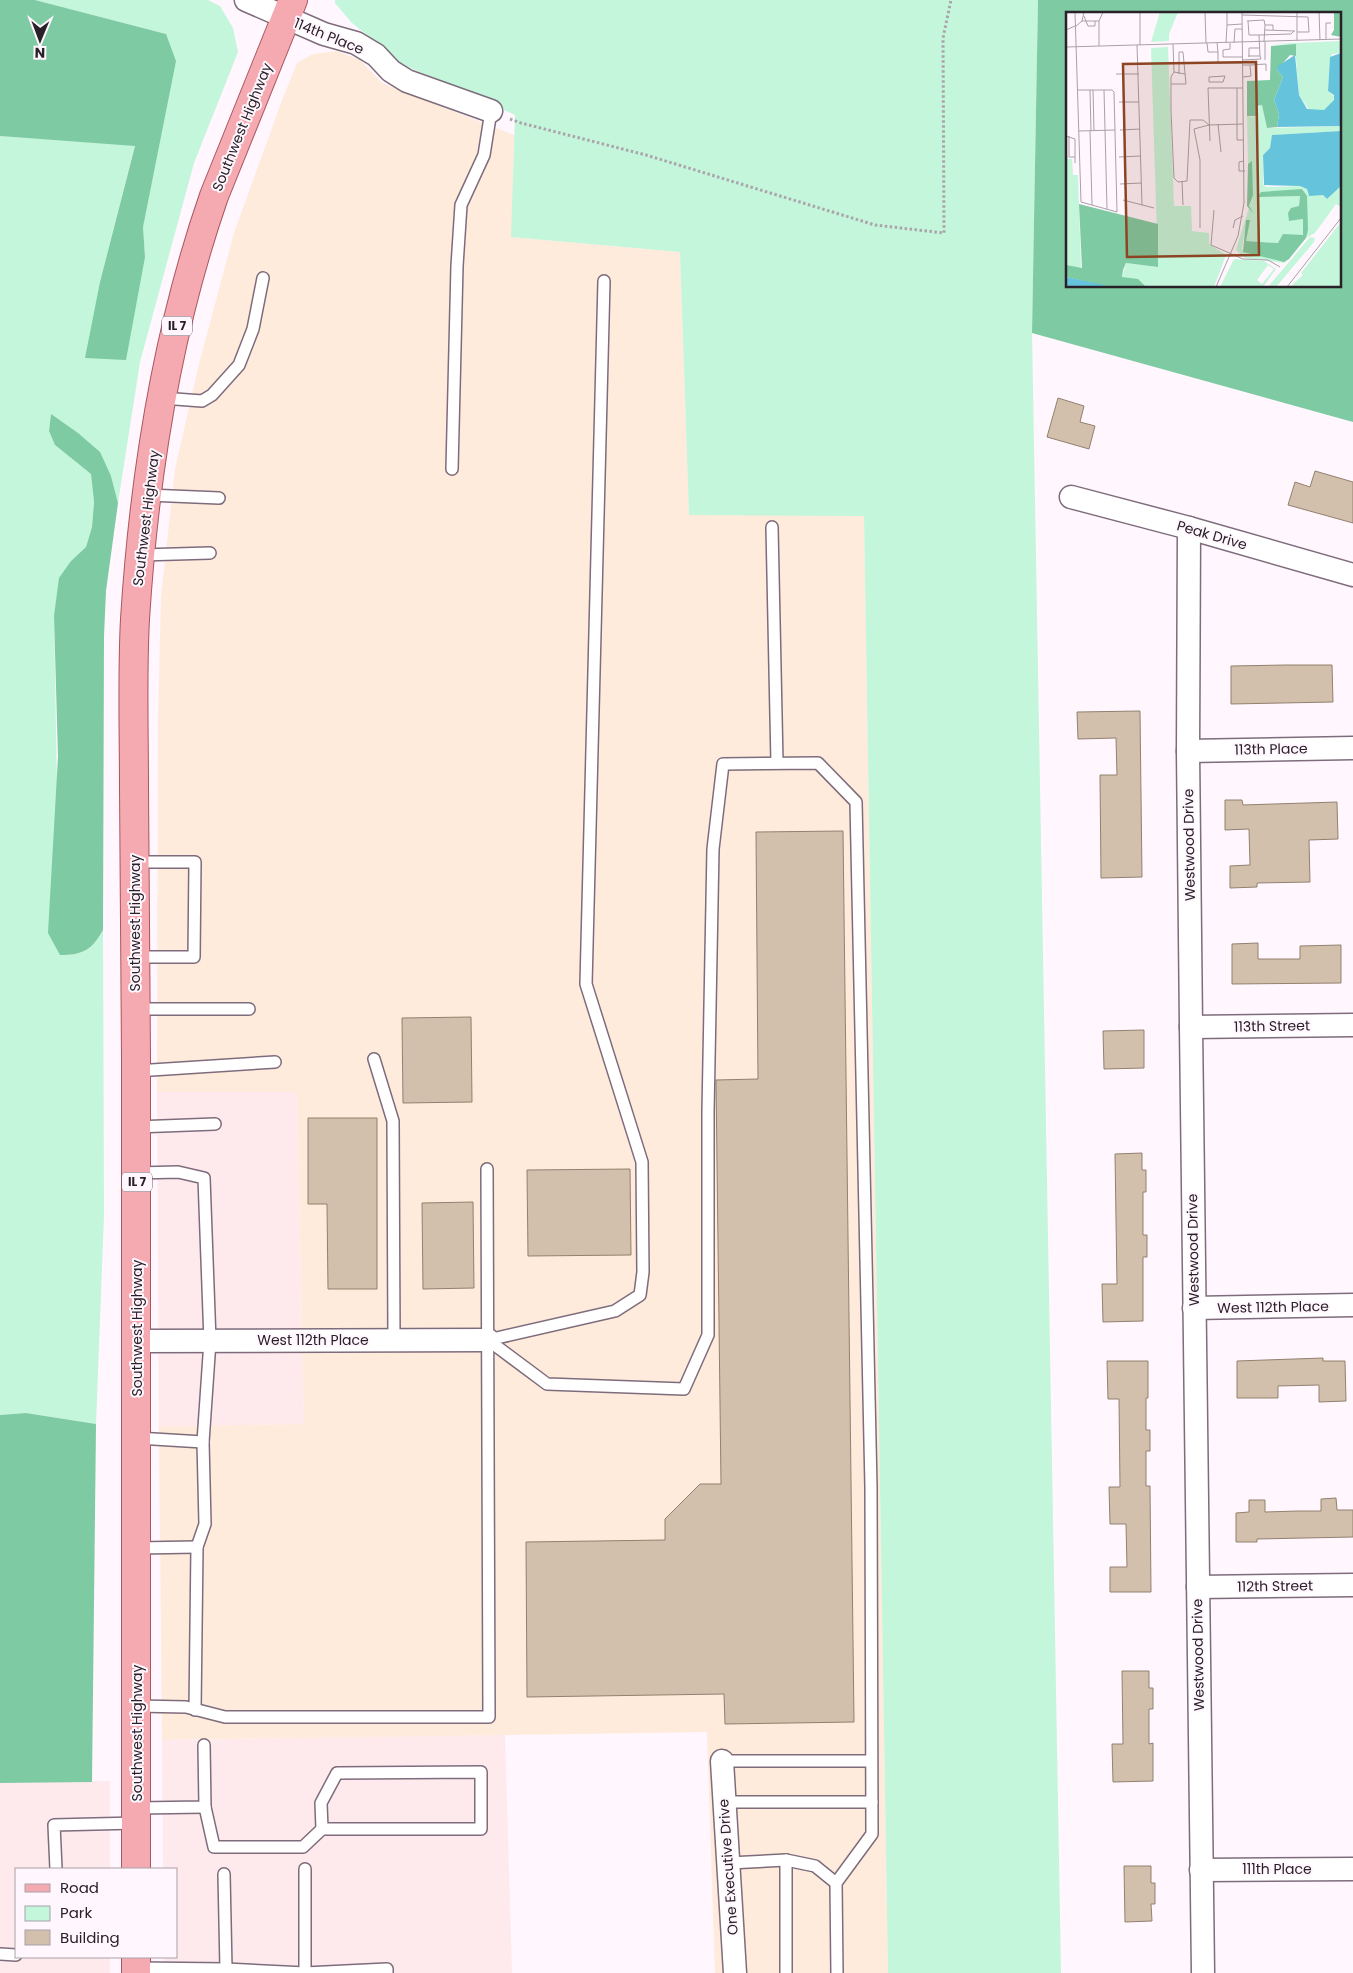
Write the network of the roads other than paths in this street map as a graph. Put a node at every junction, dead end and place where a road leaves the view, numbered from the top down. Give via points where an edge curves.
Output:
1 (246, 0) edge
2 (289, 9) edge
3 (491, 111) joint
4 (263, 278) dead end
5 (604, 281) dead end
6 (162, 398) junction
7 (452, 469) dead end
8 (148, 495) junction
9 (1071, 497) dead end
10 (219, 498) dead end
11 (772, 527) dead end
12 (1189, 528) junction
13 (210, 553) dead end
14 (140, 555) junction
15 (1353, 575) edge
16 (1353, 748) edge
17 (1188, 751) junction
18 (777, 763) junction
19 (135, 862) junction
20 (135, 957) junction
21 (136, 1009) junction
22 (249, 1009) dead end
23 (1353, 1025) edge
24 (1190, 1027) junction
25 (374, 1059) dead end
26 (275, 1062) dead end
27 (136, 1071) junction
28 (215, 1124) dead end
29 (136, 1127) junction
30 (488, 1169) dead end
31 (136, 1173) junction
32 (1353, 1305) edge
33 (1194, 1308) junction
34 (394, 1340) junction
35 (488, 1340) junction
36 (138, 1341) junction
37 (210, 1341) junction
38 (137, 1438) junction
39 (204, 1442) junction
40 (197, 1547) junction
41 (137, 1548) junction
42 (1353, 1585) edge
43 (1198, 1587) junction
44 (137, 1706) junction
45 (195, 1710) junction
46 (204, 1745) dead end
47 (722, 1761) joint
48 (871, 1761) junction
49 (724, 1802) junction
50 (872, 1802) junction
51 (205, 1807) junction
52 (136, 1816) junction
53 (322, 1829) junction
54 (786, 1860) junction
55 (729, 1862) junction
56 (56, 1868) edge
57 (136, 1868) edge
58 (305, 1869) dead end
59 (1353, 1869) edge
60 (1201, 1870) junction
61 (224, 1874) dead end
62 (836, 1883) junction
63 (0, 1954) edge
64 (15, 1955) edge
65 (136, 1966) edge
66 (226, 1969) junction
67 (305, 1972) edge
68 (387, 1973) edge
69 (735, 1973) edge
70 (786, 1973) edge
71 (838, 1973) edge
72 (1203, 1973) edge

1 - 2 street, 114th Place
2 - 3 street, 114th Place via 324,34 356,43 376,55 407,82
2 - 6 main road, Southwest Highway / IL 7 via 203,228 177,324
3 - 7 lane via 484,155 461,205
4 - 6 lane via 253,329 239,365 212,395 202,401
5 - 35 lane via 586,984 642,1162 643,1272 640,1296 615,1311
6 - 8 main road, Southwest Highway / IL 7
8 - 10 lane
8 - 14 main road, Southwest Highway / IL 7
9 - 12 street, Peak Drive
11 - 18 lane
12 - 15 street, Peak Drive
12 - 17 street, Westwood Drive
13 - 14 lane
14 - 19 main road, Southwest Highway / IL 7 via 135,623
16 - 17 street, 113th Place
17 - 24 street, Westwood Drive
18 - 35 lane via 723,764 713,859 708,1335 684,1389 547,1384
18 - 48 lane via 818,763 856,802 871,1477
19 - 20 main road, Southwest Highway / IL 7
19 - 20 lane via 195,862 194,957
20 - 21 main road, Southwest Highway / IL 7
21 - 22 lane
21 - 27 main road, Southwest Highway / IL 7
23 - 24 street, 113th Street
24 - 33 street, Westwood Drive
25 - 34 lane via 393,1121
26 - 27 lane
27 - 29 main road, Southwest Highway / IL 7
28 - 29 lane
29 - 31 main road, Southwest Highway / IL 7
30 - 35 lane
31 - 36 main road, Southwest Highway / IL 7
31 - 37 lane via 178,1172 204,1178
32 - 33 street, West 112th Place
33 - 43 street, Westwood Drive
34 - 35 street, West 112th Place
34 - 37 street, West 112th Place
35 - 45 lane via 489,1717 225,1717
36 - 37 street, West 112th Place
36 - 38 main road, Southwest Highway / IL 7
37 - 39 lane
38 - 39 lane
38 - 41 main road, Southwest Highway / IL 7
39 - 40 lane via 205,1524
40 - 41 lane
40 - 45 lane
41 - 44 main road, Southwest Highway / IL 7
42 - 43 street, 112th Street
43 - 60 street, Westwood Drive
44 - 45 lane
44 - 52 main road, Southwest Highway / IL 7
46 - 51 lane
47 - 48 lane
47 - 49 street, One Executive Drive
48 - 50 lane
49 - 50 lane
49 - 55 street, One Executive Drive
50 - 62 lane via 872,1834
51 - 52 lane
51 - 53 lane via 214,1847 303,1847
52 - 56 lane via 54,1825
52 - 57 main road, Southwest Highway / IL 7
53 - 53 lane via 481,1828 481,1772 337,1773 322,1803
54 - 55 lane
54 - 62 lane via 815,1866
54 - 70 lane
55 - 69 street, One Executive Drive
58 - 67 lane
59 - 60 street, 111th Place
60 - 72 street, Westwood Drive
61 - 66 lane
62 - 71 lane
63 - 64 lane
65 - 66 lane
66 - 67 lane
67 - 68 lane via 387,1969

